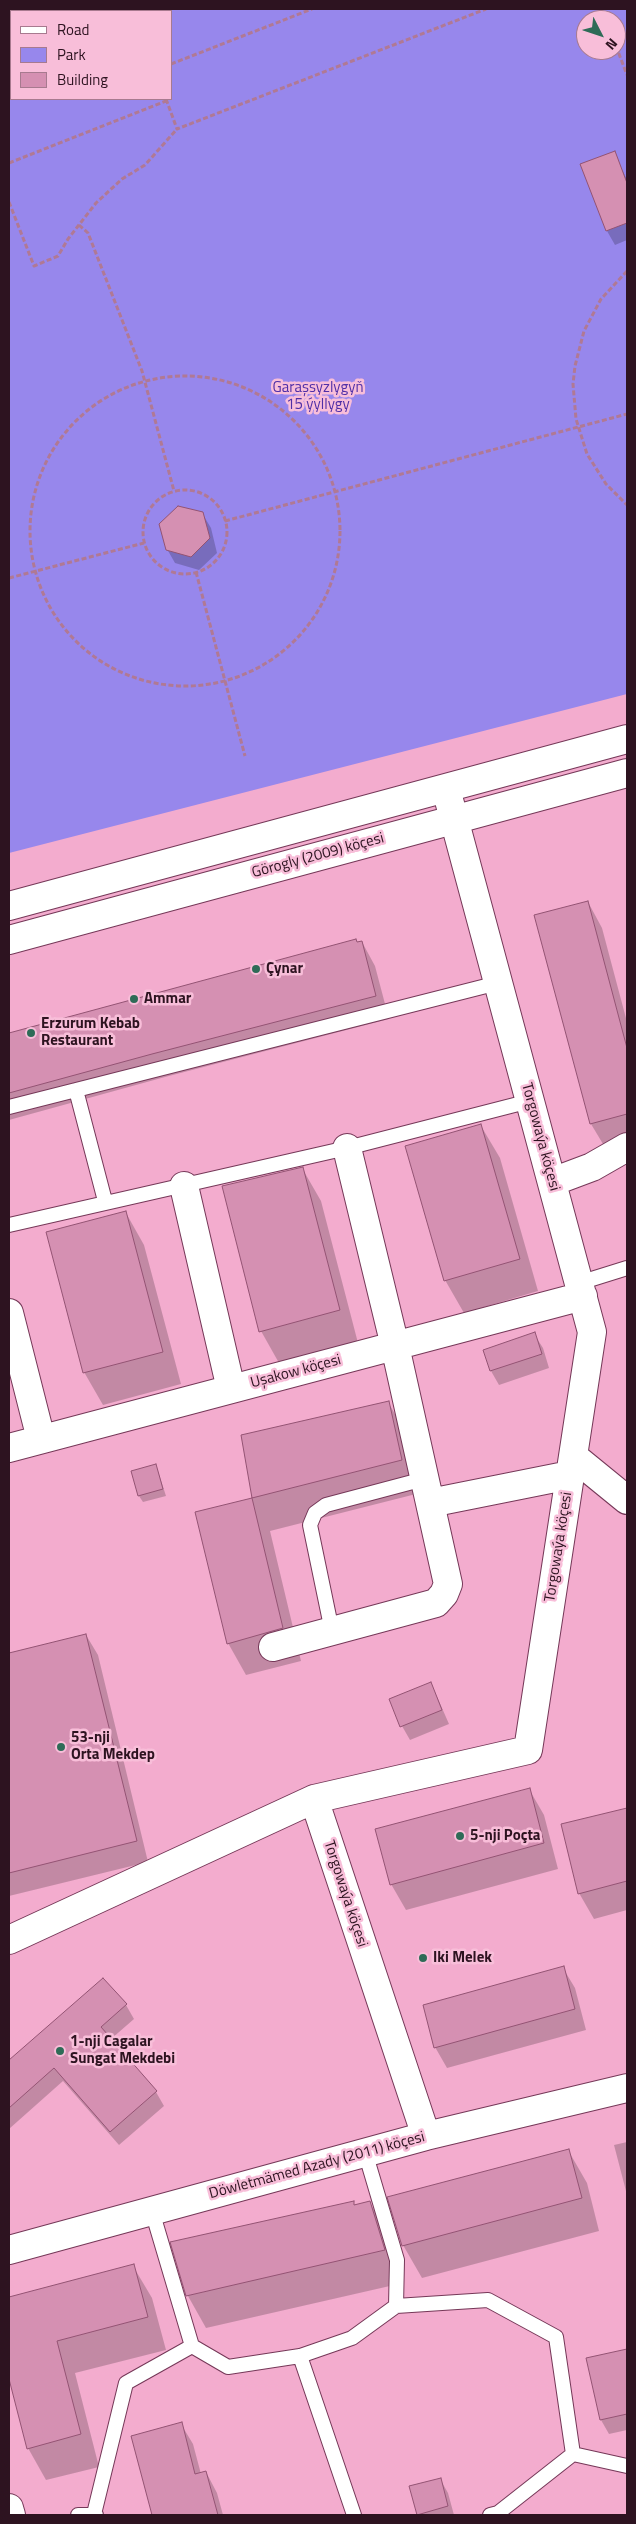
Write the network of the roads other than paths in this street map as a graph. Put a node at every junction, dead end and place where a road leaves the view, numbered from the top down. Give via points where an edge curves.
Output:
1 (627, 739) edge
2 (627, 773) edge
3 (446, 789) junction
4 (454, 820) junction
5 (9, 906) edge
6 (9, 940) edge
7 (498, 983) junction
8 (76, 1090) junction
9 (530, 1101) junction
10 (9, 1107) edge
11 (627, 1147) edge
12 (346, 1148) junction
13 (552, 1182) junction
14 (184, 1186) junction
15 (105, 1202) junction
16 (9, 1225) edge
17 (627, 1268) edge
18 (581, 1290) junction
19 (9, 1313) edge
20 (395, 1346) junction
21 (231, 1389) junction
22 (41, 1440) junction
23 (9, 1448) edge
24 (572, 1466) junction
25 (427, 1491) junction
26 (627, 1500) edge
27 (332, 1631) junction
28 (273, 1647) dead end
29 (314, 1799) junction
30 (9, 1940) edge
31 (627, 2088) edge
32 (426, 2136) junction
33 (365, 2152) junction
34 (152, 2210) junction
35 (9, 2250) edge
36 (396, 2306) junction
37 (192, 2346) junction
38 (300, 2356) junction
39 (573, 2454) junction
40 (627, 2466) edge
41 (9, 2508) edge
42 (95, 2514) edge
43 (11, 2515) edge
44 (78, 2515) edge
45 (354, 2515) edge
46 (490, 2515) edge

1 - 3 street
2 - 4 street, Görogly (2009) köçesi
3 - 4 street, Torgowaýa köçesi
3 - 5 street
4 - 6 street, Görogly (2009) köçesi
4 - 7 street, Torgowaýa köçesi
7 - 8 lane
7 - 9 street, Torgowaýa köçesi
8 - 10 lane
8 - 15 lane
9 - 12 lane
9 - 13 street, Torgowaýa köçesi
11 - 13 street via 592,1167
12 - 14 lane
12 - 20 street
13 - 18 street, Torgowaýa köçesi
14 - 15 lane
14 - 21 street
15 - 16 lane
17 - 18 lane
18 - 20 street, Uşakow köçesi
18 - 24 street, Torgowaýa köçesi via 592,1332
19 - 22 street
20 - 21 street, Uşakow köçesi
20 - 25 street
21 - 22 street, Uşakow köçesi
22 - 23 street, Uşakow köçesi
24 - 25 street
24 - 26 street
24 - 29 street, Torgowaýa köçesi via 528,1750
25 - 27 street via 448,1584 444,1594 436,1603
25 - 27 lane via 326,1505 315,1514 310,1525
27 - 28 street
29 - 30 street
29 - 32 street, Torgowaýa köçesi
31 - 32 street, Döwletmämed Azady (2011) köçesi
32 - 33 street, Döwletmämed Azady (2011) köçesi
33 - 34 street, Döwletmämed Azady (2011) köçesi
33 - 36 lane via 397,2260
34 - 35 street, Döwletmämed Azady (2011) köçesi
34 - 37 lane
36 - 38 lane via 352,2338
36 - 39 lane via 488,2300 556,2337
37 - 38 lane via 228,2367
37 - 42 lane via 126,2383
38 - 45 lane
39 - 40 lane
39 - 46 lane via 498,2513
41 - 43 street
42 - 44 lane

